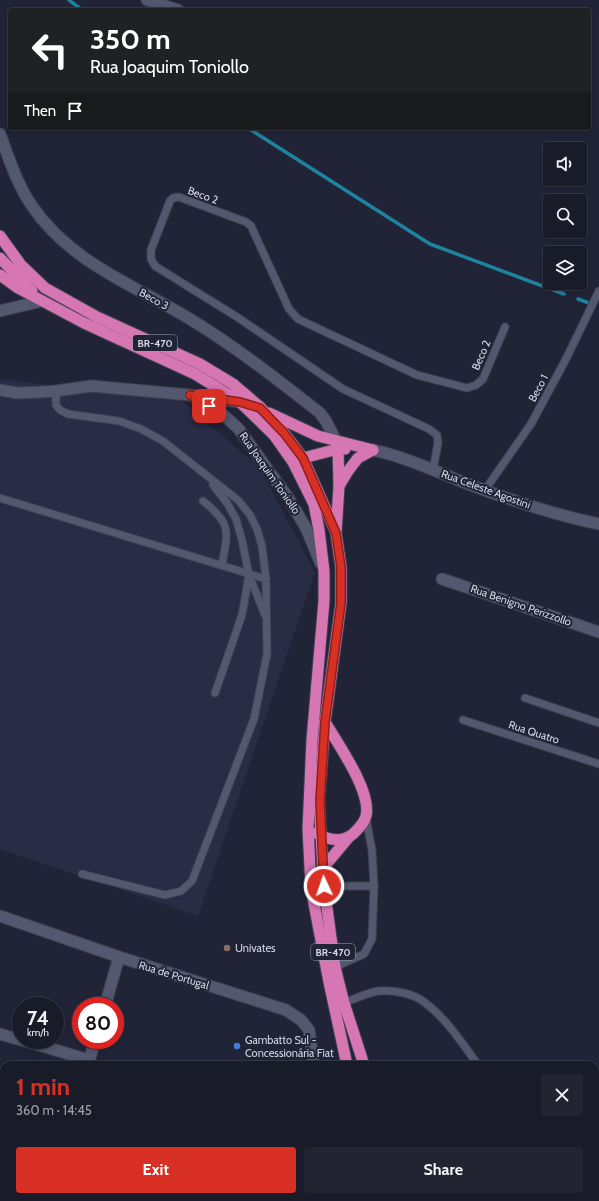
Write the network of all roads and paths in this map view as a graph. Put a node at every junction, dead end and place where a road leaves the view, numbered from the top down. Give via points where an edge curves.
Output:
1 (147, 0) edge
2 (172, 8) edge
3 (0, 134) edge
4 (0, 236) edge
5 (0, 258) edge
6 (0, 275) edge
7 (599, 291) edge
8 (42, 301) junction
9 (0, 311) edge
10 (505, 327) dead end
11 (0, 390) edge
12 (56, 391) junction
13 (190, 395) junction
14 (240, 402) junction
15 (260, 408) junction
16 (337, 445) junction
17 (374, 450) junction
18 (303, 458) junction
19 (433, 470) junction
20 (207, 477) junction
21 (339, 486) junction
22 (485, 490) junction
23 (0, 498) edge
24 (203, 501) dead end
25 (599, 524) edge
26 (336, 533) junction
27 (222, 566) junction
28 (324, 571) junction
29 (249, 575) junction
30 (266, 579) junction
31 (442, 579) dead end
32 (266, 619) junction
33 (599, 632) edge
34 (215, 693) dead end
35 (525, 698) dead end
36 (463, 720) dead end
37 (325, 722) junction
38 (599, 723) edge
39 (599, 764) edge
40 (366, 817) junction
41 (308, 829) junction
42 (321, 836) junction
43 (349, 837) junction
44 (323, 868) junction
45 (82, 874) dead end
46 (324, 886) junction
47 (374, 886) junction
48 (0, 916) edge
49 (119, 957) junction
50 (336, 967) junction
51 (108, 997) edge
52 (344, 1003) junction
53 (0, 1034) edge
54 (12, 1037) edge
55 (48, 1049) edge
56 (92, 1049) edge
57 (85, 1061) edge
58 (88, 1061) edge
59 (313, 1061) edge
60 (346, 1061) edge
61 (363, 1061) edge
62 (475, 1061) edge

1 - 2 street
3 - 16 street, Beco 3 via 13,172 31,205 51,230 72,250 120,281 190,319 254,362 320,413
4 - 15 highway, BR-470 via 21,265 46,288 97,317 200,364 233,384
5 - 8 highway, BR-470
6 - 8 highway
7 - 22 lane, Beco 1 via 531,424
8 - 9 street
8 - 14 highway, BR-470 via 195,374
10 - 19 lane, Beco 2 via 483,379 476,385 467,388 418,375 298,319 289,309 251,226 246,222 179,197 170,201 151,250 151,259 155,266 343,388 429,429 437,435 438,443
11 - 12 street, Rua Joaquim Toniollo via 17,393
12 - 13 street, Rua Joaquim Toniollo via 91,386
12 - 20 lane via 56,405 60,410 68,414 119,421 141,429 163,441
13 - 14 street
13 - 28 street, Rua Joaquim Toniollo via 218,411 238,428 289,499 306,528
14 - 15 highway
14 - 28 highway, BR-470 via 274,435 293,462 314,504 320,530
15 - 16 highway
15 - 18 highway, BR-470
16 - 17 highway
16 - 18 highway
16 - 21 highway
17 - 19 street, Rua Celeste Agostini via 393,454
17 - 21 highway via 358,458
18 - 26 highway, BR-470
19 - 22 street, Rua Celeste Agostini
20 - 29 lane via 228,503 236,519
20 - 30 lane via 239,501 250,515 262,546
21 - 26 highway
22 - 25 street, Rua Celeste Agostini via 570,518
23 - 27 lane
24 - 27 lane via 217,512 224,522 227,535
26 - 37 highway, BR-470 via 341,567 341,603
27 - 29 lane
28 - 41 highway, BR-470
29 - 30 lane
29 - 32 lane
29 - 34 lane via 242,616
30 - 32 lane
31 - 33 street, Rua Benigno Perizzollo
32 - 45 lane via 267,654 254,720 192,881 181,891 165,895
35 - 38 lane
36 - 39 lane, Rua Quatro
37 - 40 highway via 361,785 367,802
37 - 42 highway, BR-470 via 320,801
40 - 43 highway
40 - 47 lane via 372,850
41 - 42 highway
41 - 60 highway, BR-470 via 315,913
42 - 43 highway via 339,840
42 - 44 highway, BR-470
43 - 44 highway
44 - 46 highway, BR-470
46 - 47 lane
46 - 50 highway, BR-470
47 - 50 lane via 372,939 368,948 364,954
48 - 49 street, Rua de Portugal
49 - 51 street
49 - 59 street, Rua de Portugal via 286,1010 309,1030
50 - 52 highway, BR-470
52 - 61 highway, BR-470
52 - 62 lane via 379,991 413,995 424,1001 451,1028
53 - 54 street
55 - 57 street
56 - 58 street

